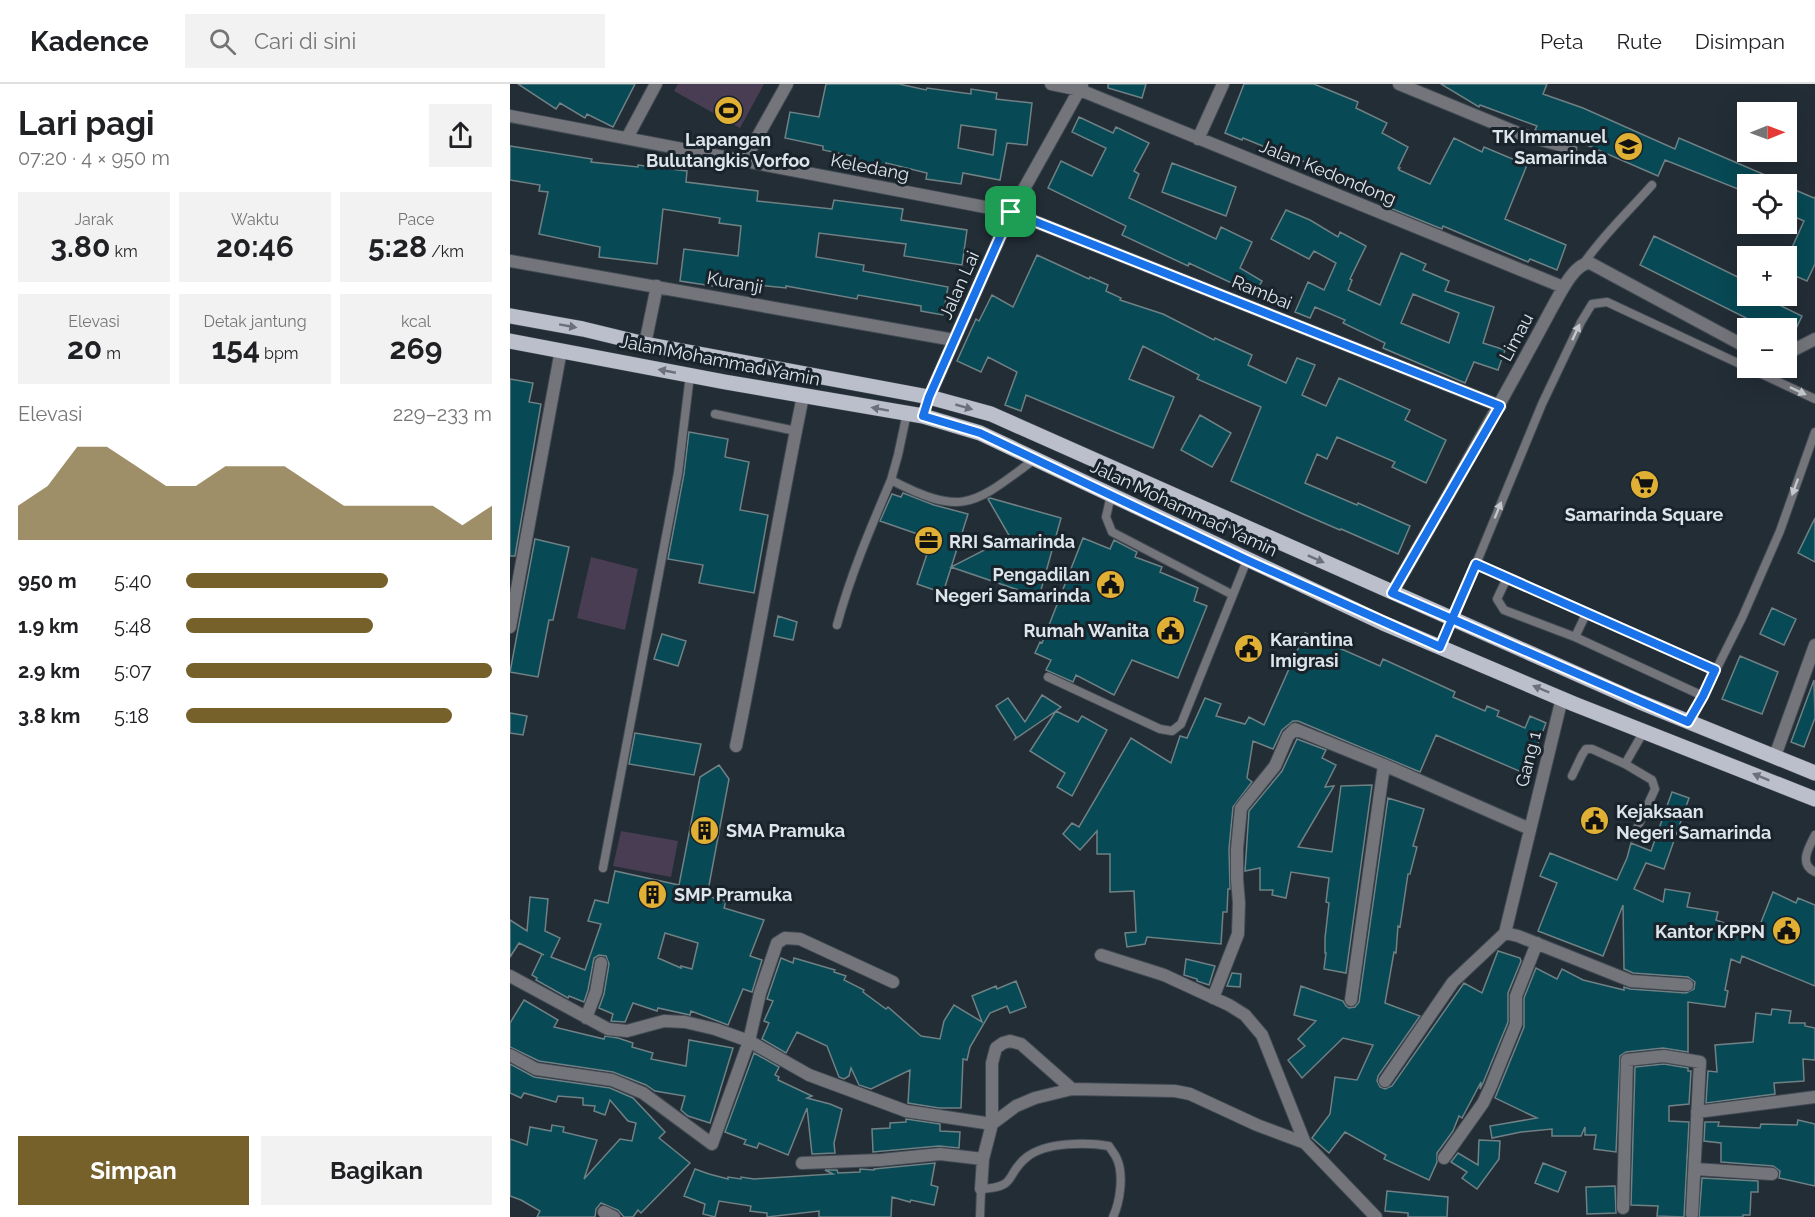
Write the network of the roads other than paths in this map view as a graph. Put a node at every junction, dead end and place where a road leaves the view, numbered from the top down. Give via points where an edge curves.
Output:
1 (656, 84) edge
2 (787, 84) edge
3 (1052, 84) edge
4 (1223, 84) edge
5 (1399, 84) edge
6 (1081, 87) edge
7 (510, 116) edge
8 (627, 138) junction
9 (1198, 139) junction
10 (1571, 148) dead end
11 (744, 161) junction
12 (1652, 185) dead end
13 (1011, 212) junction
14 (510, 261) edge
15 (1584, 263) junction
16 (657, 286) junction
17 (1563, 287) junction
18 (510, 316) edge
19 (1815, 339) edge
20 (954, 340) junction
21 (510, 341) edge
22 (1737, 342) edge
23 (645, 344) junction
24 (1797, 348) edge
25 (561, 350) junction
26 (690, 375) junction
27 (803, 396) junction
28 (929, 397) junction
29 (1815, 399) edge
30 (1500, 406) junction
31 (907, 413) junction
32 (715, 414) dead end
33 (923, 416) junction
34 (796, 431) junction
35 (1815, 432) edge
36 (1035, 459) junction
37 (891, 480) junction
38 (1111, 495) junction
39 (1247, 560) junction
40 (1476, 564) junction
41 (1507, 578) junction
42 (1392, 593) junction
43 (1233, 595) junction
44 (1587, 612) junction
45 (1452, 619) junction
46 (837, 625) dead end
47 (510, 627) edge
48 (1575, 638) junction
49 (1815, 645) edge
50 (1440, 647) junction
51 (1715, 670) junction
52 (1048, 677) dead end
53 (1703, 696) junction
54 (1562, 698) junction
55 (1688, 722) junction
56 (1644, 731) junction
57 (736, 746) dead end
58 (1774, 756) junction
59 (1625, 764) junction
60 (1384, 765) junction
61 (1815, 773) edge
62 (1572, 776) dead end
63 (1815, 799) edge
64 (1530, 829) junction
65 (1815, 835) edge
66 (1632, 837) dead end
67 (603, 868) dead end
68 (1815, 872) edge
69 (1505, 933) junction
70 (1537, 943) junction
71 (1101, 955) dead end
72 (601, 963) dead end
73 (510, 976) edge
74 (893, 982) dead end
75 (1687, 985) dead end
76 (1213, 998) junction
77 (1351, 1000) dead end
78 (586, 1018) junction
79 (749, 1041) junction
80 (510, 1056) edge
81 (1385, 1081) dead end
82 (1071, 1089) junction
83 (1815, 1096) edge
84 (1697, 1112) junction
85 (992, 1124) junction
86 (1305, 1143) junction
87 (1444, 1158) dead end
88 (982, 1159) junction
89 (802, 1163) dead end
90 (1695, 1169) junction
91 (1772, 1174) dead end
92 (981, 1189) junction
93 (1623, 1208) dead end
94 (1692, 1214) dead end
95 (980, 1217) edge
96 (1113, 1217) edge
97 (1376, 1217) edge

1 - 8 street
2 - 11 street
3 - 6 street
4 - 9 street
5 - 10 street via 1524,135
6 - 9 street, Jalan Kedondong
6 - 13 street, Jalan Lai
7 - 8 street, Keledang
8 - 11 street, Keledang
9 - 17 street, Jalan Kedondong
11 - 13 street, Keledang
12 - 15 lane via 1601,238
13 - 20 street, Jalan Lai
13 - 30 street, Rambai
14 - 16 street, Kuranji
15 - 17 street, Limau
15 - 22 street
16 - 20 street, Kuranji
16 - 23 street
17 - 30 street, Limau
18 -> 23 main road, Jalan Mohammad Yamin
19 - 24 street
20 - 28 street, Jalan Lai
21 - 25 main road, Jalan Mohammad Yamin
23 - 28 main road, Jalan Mohammad Yamin
26 -> 25 main road, Jalan Mohammad Yamin
25 - 47 street
26 - 27 main road, Jalan Mohammad Yamin
26 - 67 lane via 678,473
31 -> 27 main road, Jalan Mohammad Yamin
27 - 34 street
28 - 33 main road
28 -> 42 main road, Jalan Mohammad Yamin via 990,414
40 -> 29 lane via 1542,404 1592,304 1607,302
30 - 42 street, Limau
31 - 33 main road, Jalan Mohammad Yamin
31 - 37 lane
32 - 34 lane
33 - 36 main road, Jalan Mohammad Yamin via 980,433
34 - 57 street
35 -> 51 lane via 1780,531
36 - 37 lane via 987,494 966,502 937,500
36 - 38 main road, Jalan Mohammad Yamin
37 - 46 lane
38 - 39 main road, Jalan Mohammad Yamin
38 - 43 lane via 1106,517 1112,532
39 - 43 lane
39 - 50 main road, Jalan Mohammad Yamin
40 - 41 lane
40 - 45 lane
41 - 44 lane
41 - 48 lane via 1497,599 1504,610
42 - 45 main road, Jalan Mohammad Yamin
43 - 52 lane via 1181,724 1172,731
44 - 48 lane
44 - 51 lane
45 - 50 lane
45 - 55 main road, Jalan Mohammad Yamin
48 - 53 lane
49 - 58 street
54 -> 50 main road, Jalan Mohammad Yamin
51 - 53 lane
53 - 55 lane
54 - 56 main road, Jalan Mohammad Yamin
54 - 64 street, Gang 1
55 - 58 main road, Jalan Mohammad Yamin
56 - 59 lane
63 -> 56 main road, Jalan Mohammad Yamin
58 - 61 main road, Jalan Mohammad Yamin
59 - 62 lane via 1592,748 1586,749
59 - 66 lane via 1652,780 1655,789
60 - 64 street
60 - 76 street via 1295,729 1288,736 1275,766 1241,808 1237,849 1238,934
60 - 77 street
64 - 69 street, Gang 1
65 - 68 lane via 1806,864
69 - 70 street
69 - 81 street via 1453,982
70 - 75 street via 1631,981
70 - 87 street via 1516,996 1516,1024 1491,1086
71 - 76 street via 1164,975
72 - 78 street
73 - 78 street
74 - 79 street via 800,939 785,938 777,943
76 - 86 street via 1245,1015 1262,1035
78 - 79 street via 608,1029 627,1031 664,1021 685,1022
79 - 80 street via 712,1144 643,1093 612,1080 536,1069
79 - 85 street via 809,1075 906,1111
82 - 85 street via 1035,1098
82 - 85 street via 1021,1044 1003,1043 996,1048 992,1063
82 - 86 street via 1190,1094
83 - 84 street
84 - 90 street
84 - 93 street via 1700,1062 1664,1056 1627,1060
85 - 88 street
86 - 97 street
88 - 89 street via 940,1154
88 - 92 street
90 - 91 street
90 - 94 street
92 - 95 lane
92 - 96 lane via 1008,1183 1038,1149 1087,1143 1109,1146 1118,1160 1120,1181

